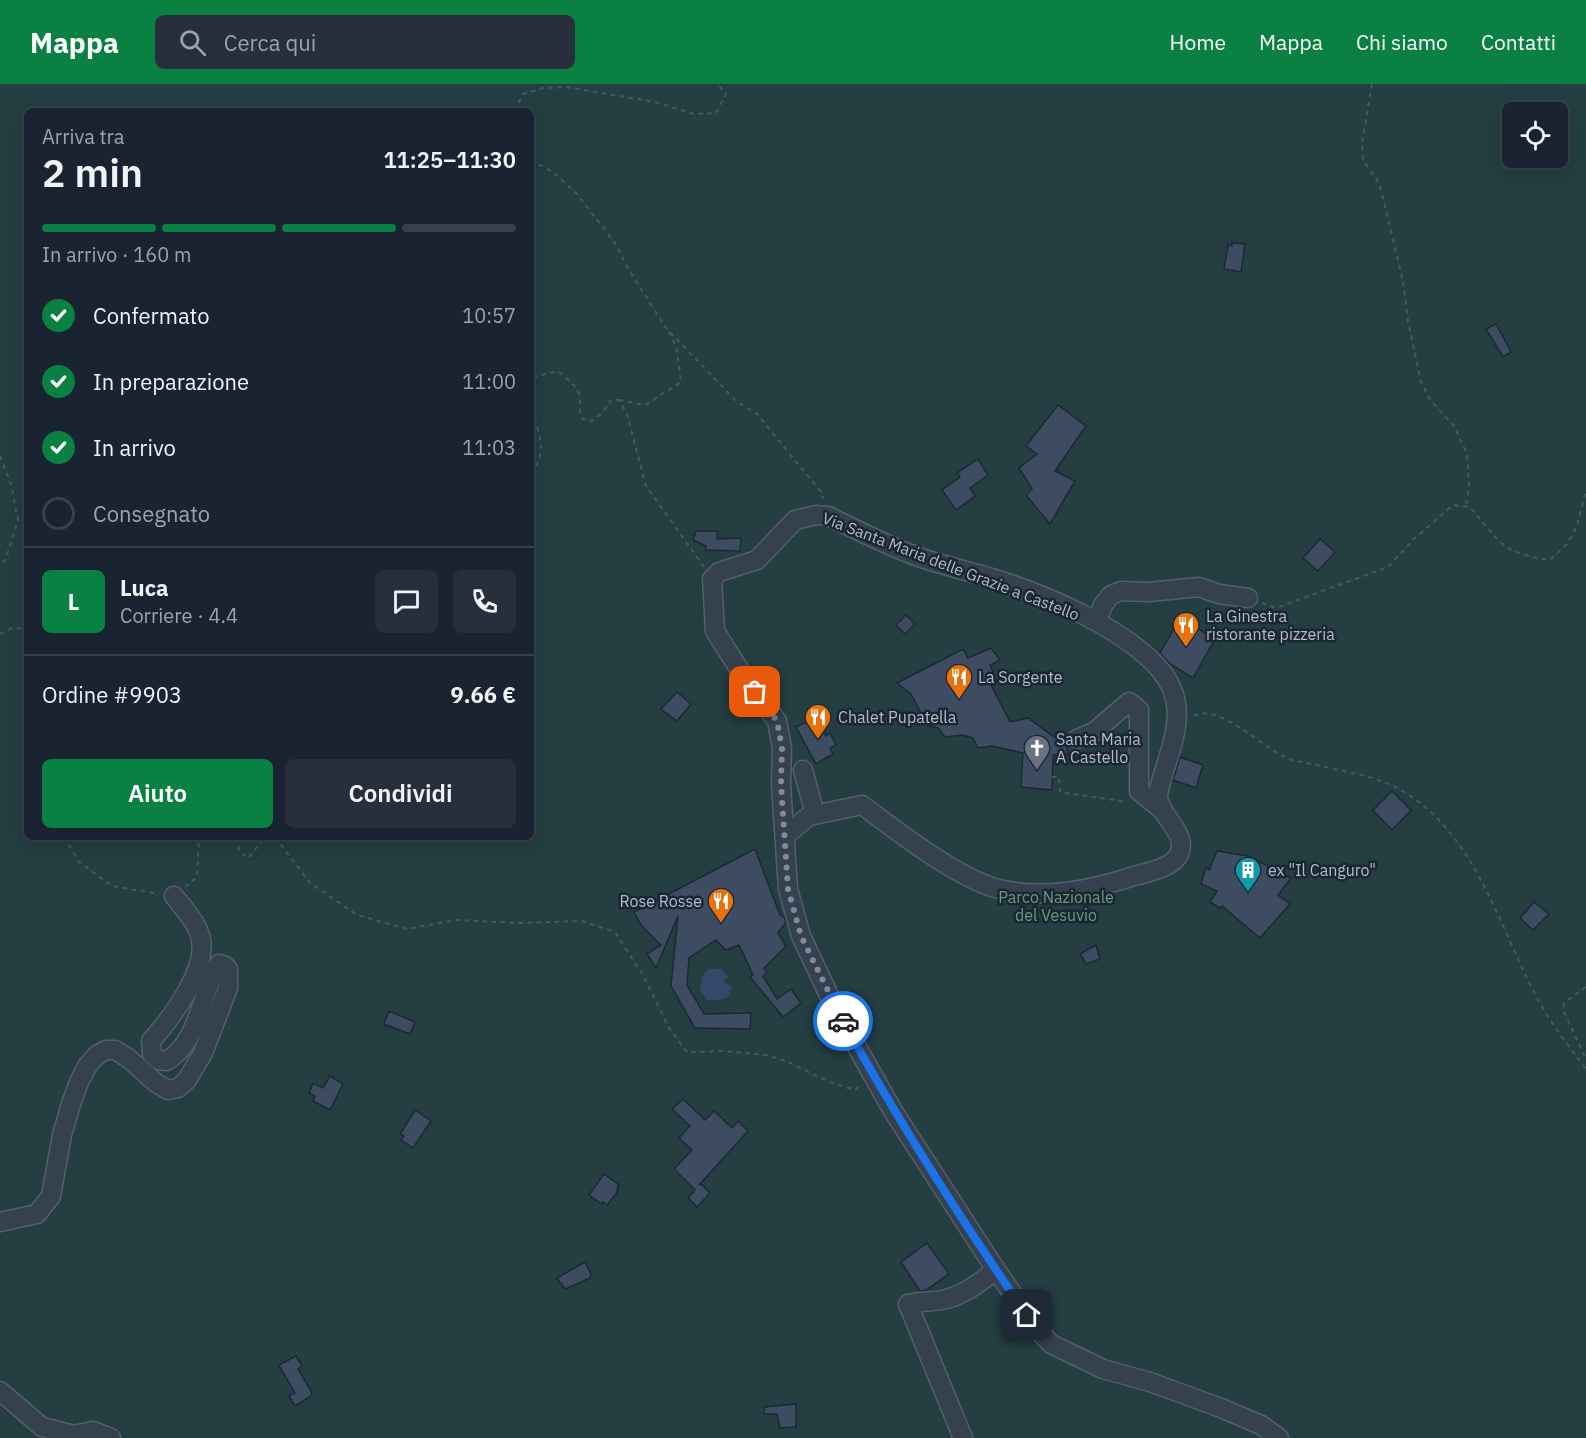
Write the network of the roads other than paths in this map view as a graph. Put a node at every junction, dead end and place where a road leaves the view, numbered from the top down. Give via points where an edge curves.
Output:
1 (1248, 598) road end
2 (1091, 620) junction
3 (1077, 739) dead end
4 (803, 770) dead end
5 (1161, 808) junction
6 (815, 814) junction
7 (785, 836) junction
8 (174, 896) road end
9 (0, 1222) edge
10 (996, 1270) junction
11 (0, 1391) edge
12 (111, 1438) edge
13 (963, 1438) edge
14 (1279, 1438) edge

1 - 2 street via 1199,588 1121,591 1112,595
2 - 5 street, Via Santa Maria delle Grazie a Castello via 1132,644 1166,675 1174,689 1178,725 1158,795
2 - 7 street, Via Santa Maria delle Grazie a Castello via 996,579 917,556 828,516 795,520 757,560 719,572 712,579 715,631 777,721 782,748
3 - 5 street via 1094,732 1129,702 1139,710 1139,791
4 - 6 street
5 - 6 street via 1182,844 1177,858 1166,866 1109,884 1034,894 995,888 973,879 938,849 862,805
6 - 7 street
7 - 10 street via 788,889 801,936 835,1008 893,1111
8 - 9 street via 199,931 202,950 182,1002 151,1041 152,1054 166,1061 183,1049 215,969 224,965 228,969 228,988 203,1053 187,1080 168,1090 115,1050 98,1055 88,1065 71,1104 51,1196 37,1214
10 - 13 street via 961,1294 908,1304
10 - 14 street via 1051,1344 1103,1369 1231,1412
11 - 12 street via 42,1427 74,1435 93,1431

